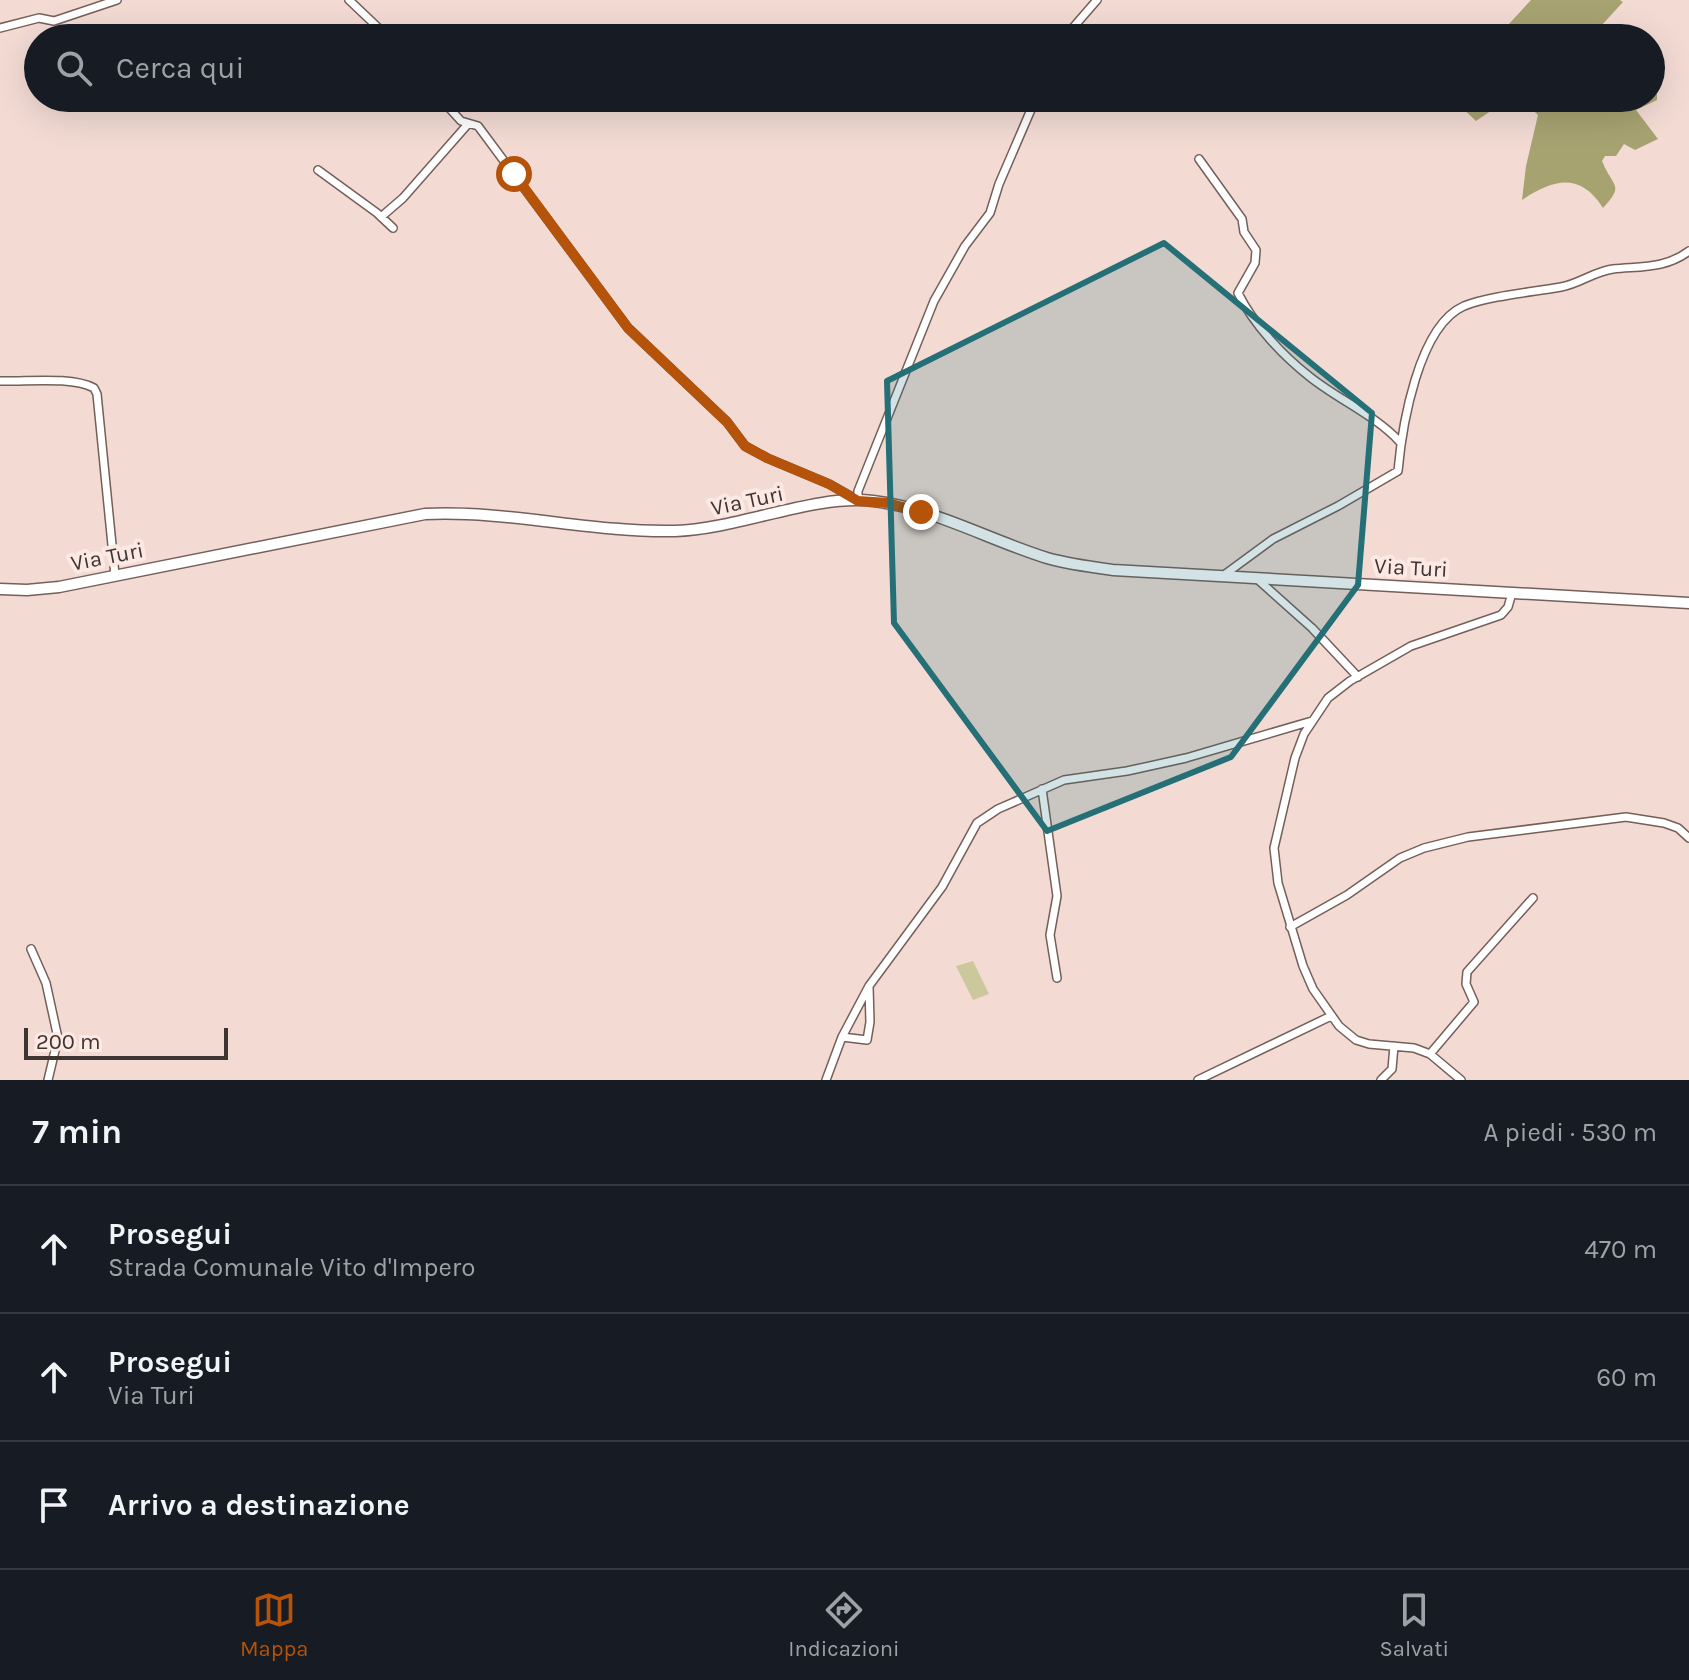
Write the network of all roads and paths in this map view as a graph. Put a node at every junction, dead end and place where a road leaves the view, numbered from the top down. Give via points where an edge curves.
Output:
1 (117, 0) edge
2 (349, 0) edge
3 (1097, 0) edge
4 (374, 24) edge
5 (1076, 24) edge
6 (0, 28) edge
7 (453, 112) edge
8 (1030, 112) edge
9 (468, 124) junction
10 (1199, 159) dead end
11 (318, 170) dead end
12 (381, 217) junction
13 (393, 228) dead end
14 (1689, 251) edge
15 (0, 381) edge
16 (1400, 442) junction
17 (858, 501) junction
18 (115, 575) junction
19 (1223, 576) junction
20 (1256, 578) junction
21 (0, 589) edge
22 (1512, 593) junction
23 (1689, 603) edge
24 (1358, 677) junction
25 (1312, 721) junction
26 (1042, 789) junction
27 (1689, 838) edge
28 (1533, 898) dead end
29 (1290, 927) junction
30 (31, 949) dead end
31 (1057, 978) dead end
32 (869, 986) junction
33 (1331, 1016) junction
34 (842, 1037) junction
35 (1394, 1046) junction
36 (1430, 1054) junction
37 (48, 1080) edge
38 (826, 1080) edge
39 (1198, 1080) edge
40 (1381, 1080) edge
41 (1461, 1080) edge

1 - 6 street via 54,21 39,18
2 - 4 street
3 - 5 street
7 - 9 street
8 - 17 street via 990,213 934,301
9 - 12 street
9 - 17 street via 478,126 628,328 727,422 741,443
10 - 16 street via 1242,219 1256,250 1255,263 1238,293 1263,332 1312,378
11 - 12 street
12 - 13 street
14 - 16 street via 1661,265 1611,269 1576,284 1461,307 1428,343
15 - 18 street via 94,388
16 - 19 street via 1398,471 1273,539
17 - 18 main road, Via Turi via 677,531 425,514
17 - 19 main road, Via Turi via 921,512 1072,564
18 - 21 main road, Via Turi via 41,589
19 - 20 main road, Via Turi
20 - 22 main road, Via Turi
20 - 24 street
22 - 23 main road, Via Turi
22 - 24 street via 1501,615 1411,646
24 - 25 street via 1328,698
25 - 26 street via 1186,758 1064,780
25 - 29 street via 1295,758 1274,848
26 - 31 street via 1057,896 1050,935
26 - 32 street via 977,823 942,887
27 - 29 street via 1664,823 1626,817 1468,837 1400,858
28 - 36 street via 1467,972 1474,1002
29 - 33 street via 1313,989
30 - 37 street via 46,983 58,1038
32 - 34 street
32 - 34 street via 867,1040
33 - 35 street via 1356,1040
33 - 39 street
34 - 38 street
35 - 36 street
35 - 40 street via 1392,1069
36 - 41 street

